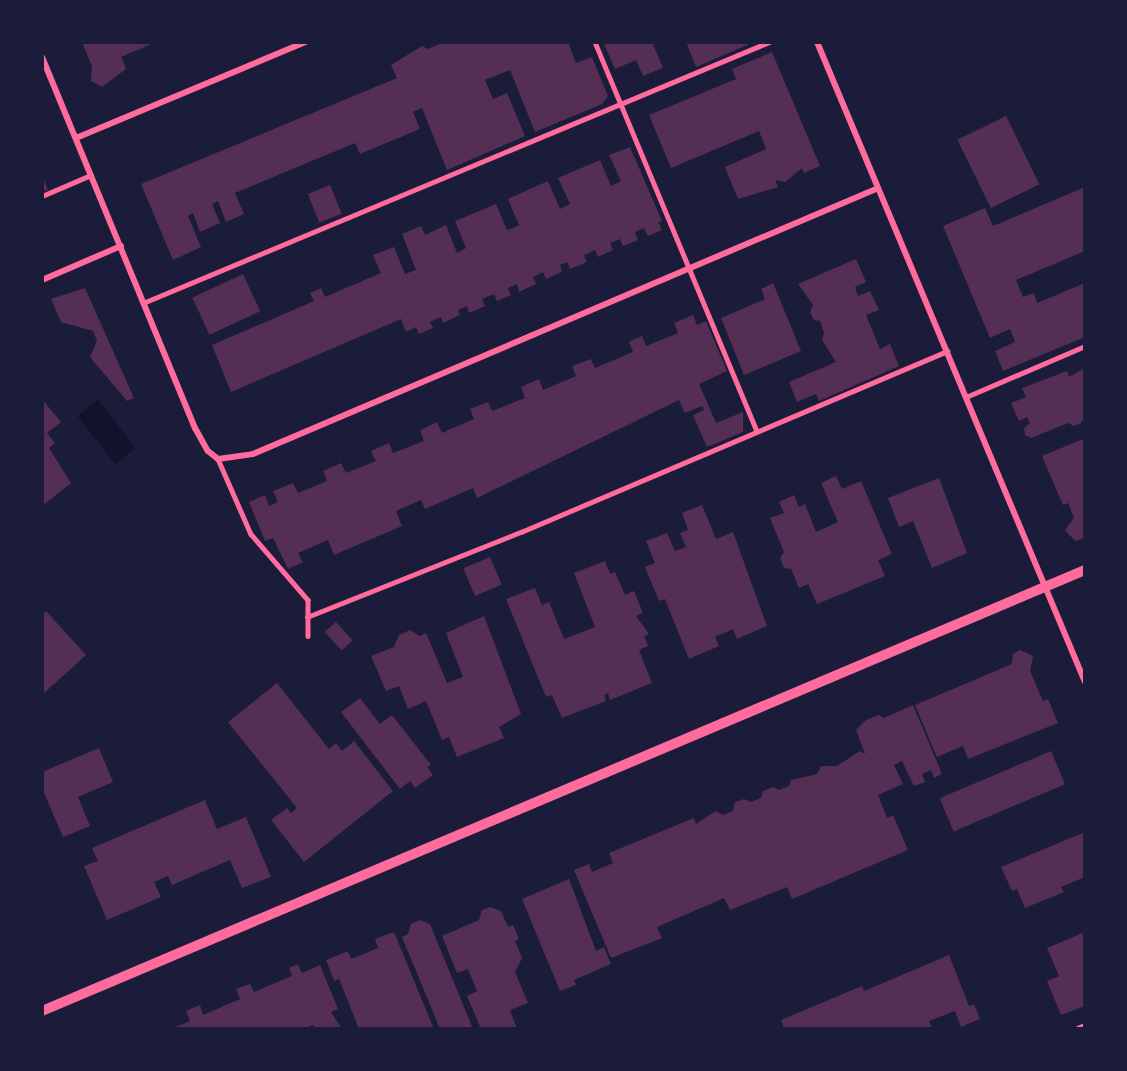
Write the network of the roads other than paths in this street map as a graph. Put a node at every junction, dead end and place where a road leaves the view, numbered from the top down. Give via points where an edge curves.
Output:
1 (305, 42) edge
2 (595, 42) edge
3 (769, 42) edge
4 (817, 42) edge
5 (42, 57) edge
6 (622, 104) junction
7 (76, 138) junction
8 (91, 175) junction
9 (878, 188) junction
10 (42, 196) edge
11 (121, 246) junction
12 (691, 267) junction
13 (42, 280) edge
14 (143, 303) junction
15 (1085, 346) edge
16 (947, 351) junction
17 (966, 397) junction
18 (757, 431) junction
19 (218, 459) junction
20 (1085, 570) edge
21 (1045, 587) junction
22 (307, 617) junction
23 (308, 636) dead end
24 (1085, 682) edge
25 (42, 1011) edge
26 (1085, 1026) edge
27 (1078, 1029) edge

1 - 7 street
2 - 6 lane
3 - 6 lane
4 - 9 street
5 - 7 street
6 - 12 lane
6 - 14 lane
7 - 8 street
8 - 10 lane
8 - 11 street
9 - 12 street
9 - 16 street
11 - 13 street
11 - 14 street
12 - 18 lane
12 - 19 street via 253,454
14 - 19 street via 195,428 208,451
15 - 17 lane
16 - 17 street
16 - 18 lane
17 - 21 street
18 - 22 lane
19 - 22 lane via 251,534 308,600
20 - 21 street
21 - 24 street
21 - 25 street
22 - 23 lane
26 - 27 street

